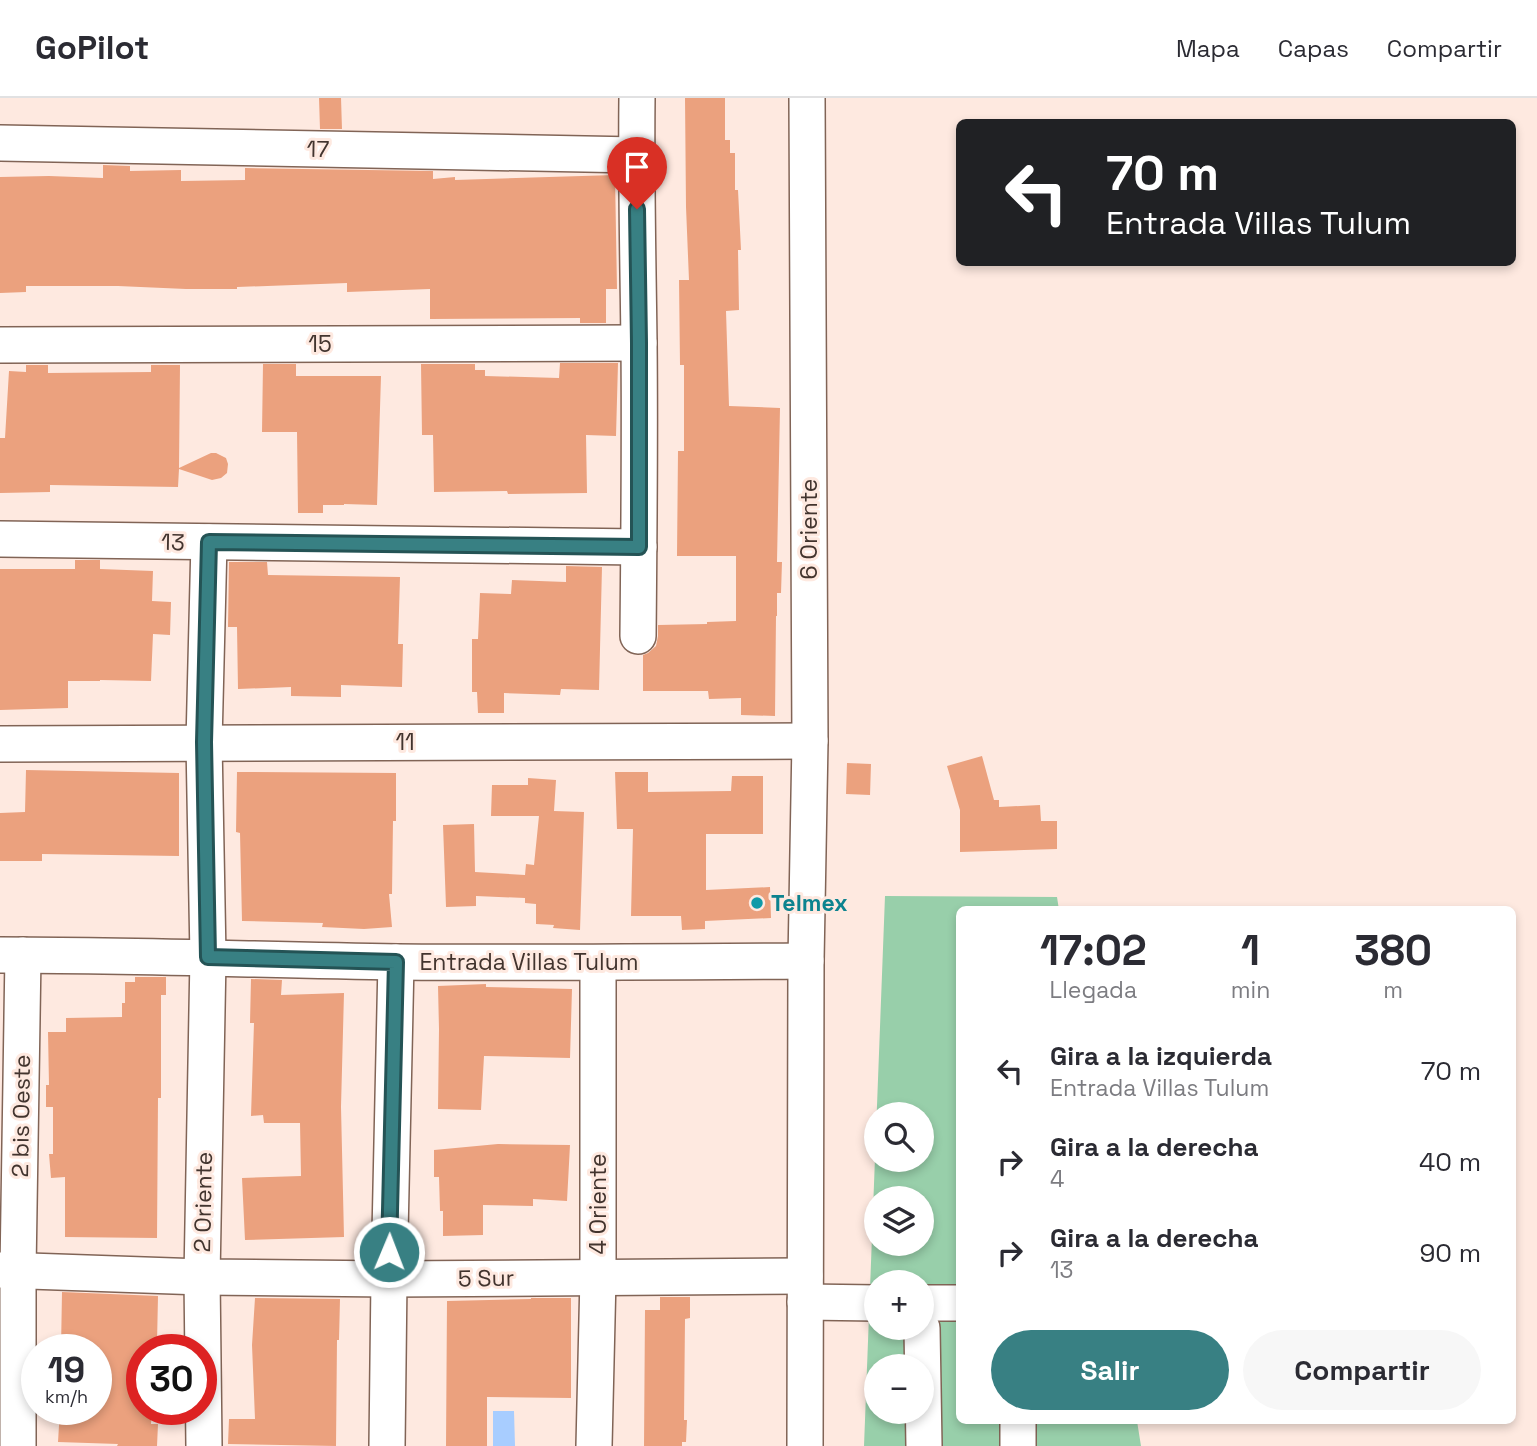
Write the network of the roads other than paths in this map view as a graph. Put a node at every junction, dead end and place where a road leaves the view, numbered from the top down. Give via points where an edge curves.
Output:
1 (637, 98) edge
2 (807, 98) edge
3 (0, 142) edge
4 (636, 155) junction
5 (639, 343) junction
6 (0, 345) edge
7 (0, 539) edge
8 (209, 542) junction
9 (639, 547) junction
10 (638, 636) dead end
11 (810, 741) junction
12 (204, 742) junction
13 (0, 744) edge
14 (12, 955) edge
15 (208, 957) junction
16 (806, 961) junction
17 (396, 962) junction
18 (598, 963) junction
19 (9, 1270) edge
20 (202, 1277) junction
21 (598, 1277) junction
22 (389, 1279) junction
23 (805, 1289) junction
24 (864, 1300) edge
25 (934, 1303) edge
26 (956, 1304) edge
27 (922, 1340) edge
28 (1018, 1424) edge
29 (18, 1446) edge
30 (204, 1446) edge
31 (387, 1446) edge
32 (594, 1446) edge
33 (805, 1446) edge
34 (923, 1446) edge
35 (1018, 1446) edge

1 - 4 street
2 - 11 street, 6 Oriente
3 - 4 street, 17
4 - 5 street
5 - 6 street, 15
5 - 9 street
7 - 8 street, 13
8 - 9 street, 13
8 - 12 street, 2 Oriente
9 - 10 street
11 - 12 street, 11
11 - 16 street, 6 Oriente
12 - 13 street, 11
12 - 15 street, 2 Oriente
14 - 15 street, Entrada Villas Tulum
14 - 19 street, 2 bis Oeste
15 - 17 street, Entrada Villas Tulum
15 - 20 street, 2 Oriente
16 - 18 street, Entrada Villas Tulum
16 - 23 street, 6 Oriente
17 - 18 street, Entrada Villas Tulum
17 - 22 street
18 - 21 street, 4 Oriente
19 - 20 street, 5 Sur
19 - 29 street, 2 bis Oeste
20 - 22 street, 5 Sur
20 - 30 street, 2 Oriente
21 - 22 street, 5 Sur
21 - 23 street, 5 Sur
21 - 32 street, 4 Oriente
22 - 31 street
23 - 24 street, 5 Sur
23 - 33 street, 6 Oriente
25 - 26 street
27 - 34 street
28 - 35 street

